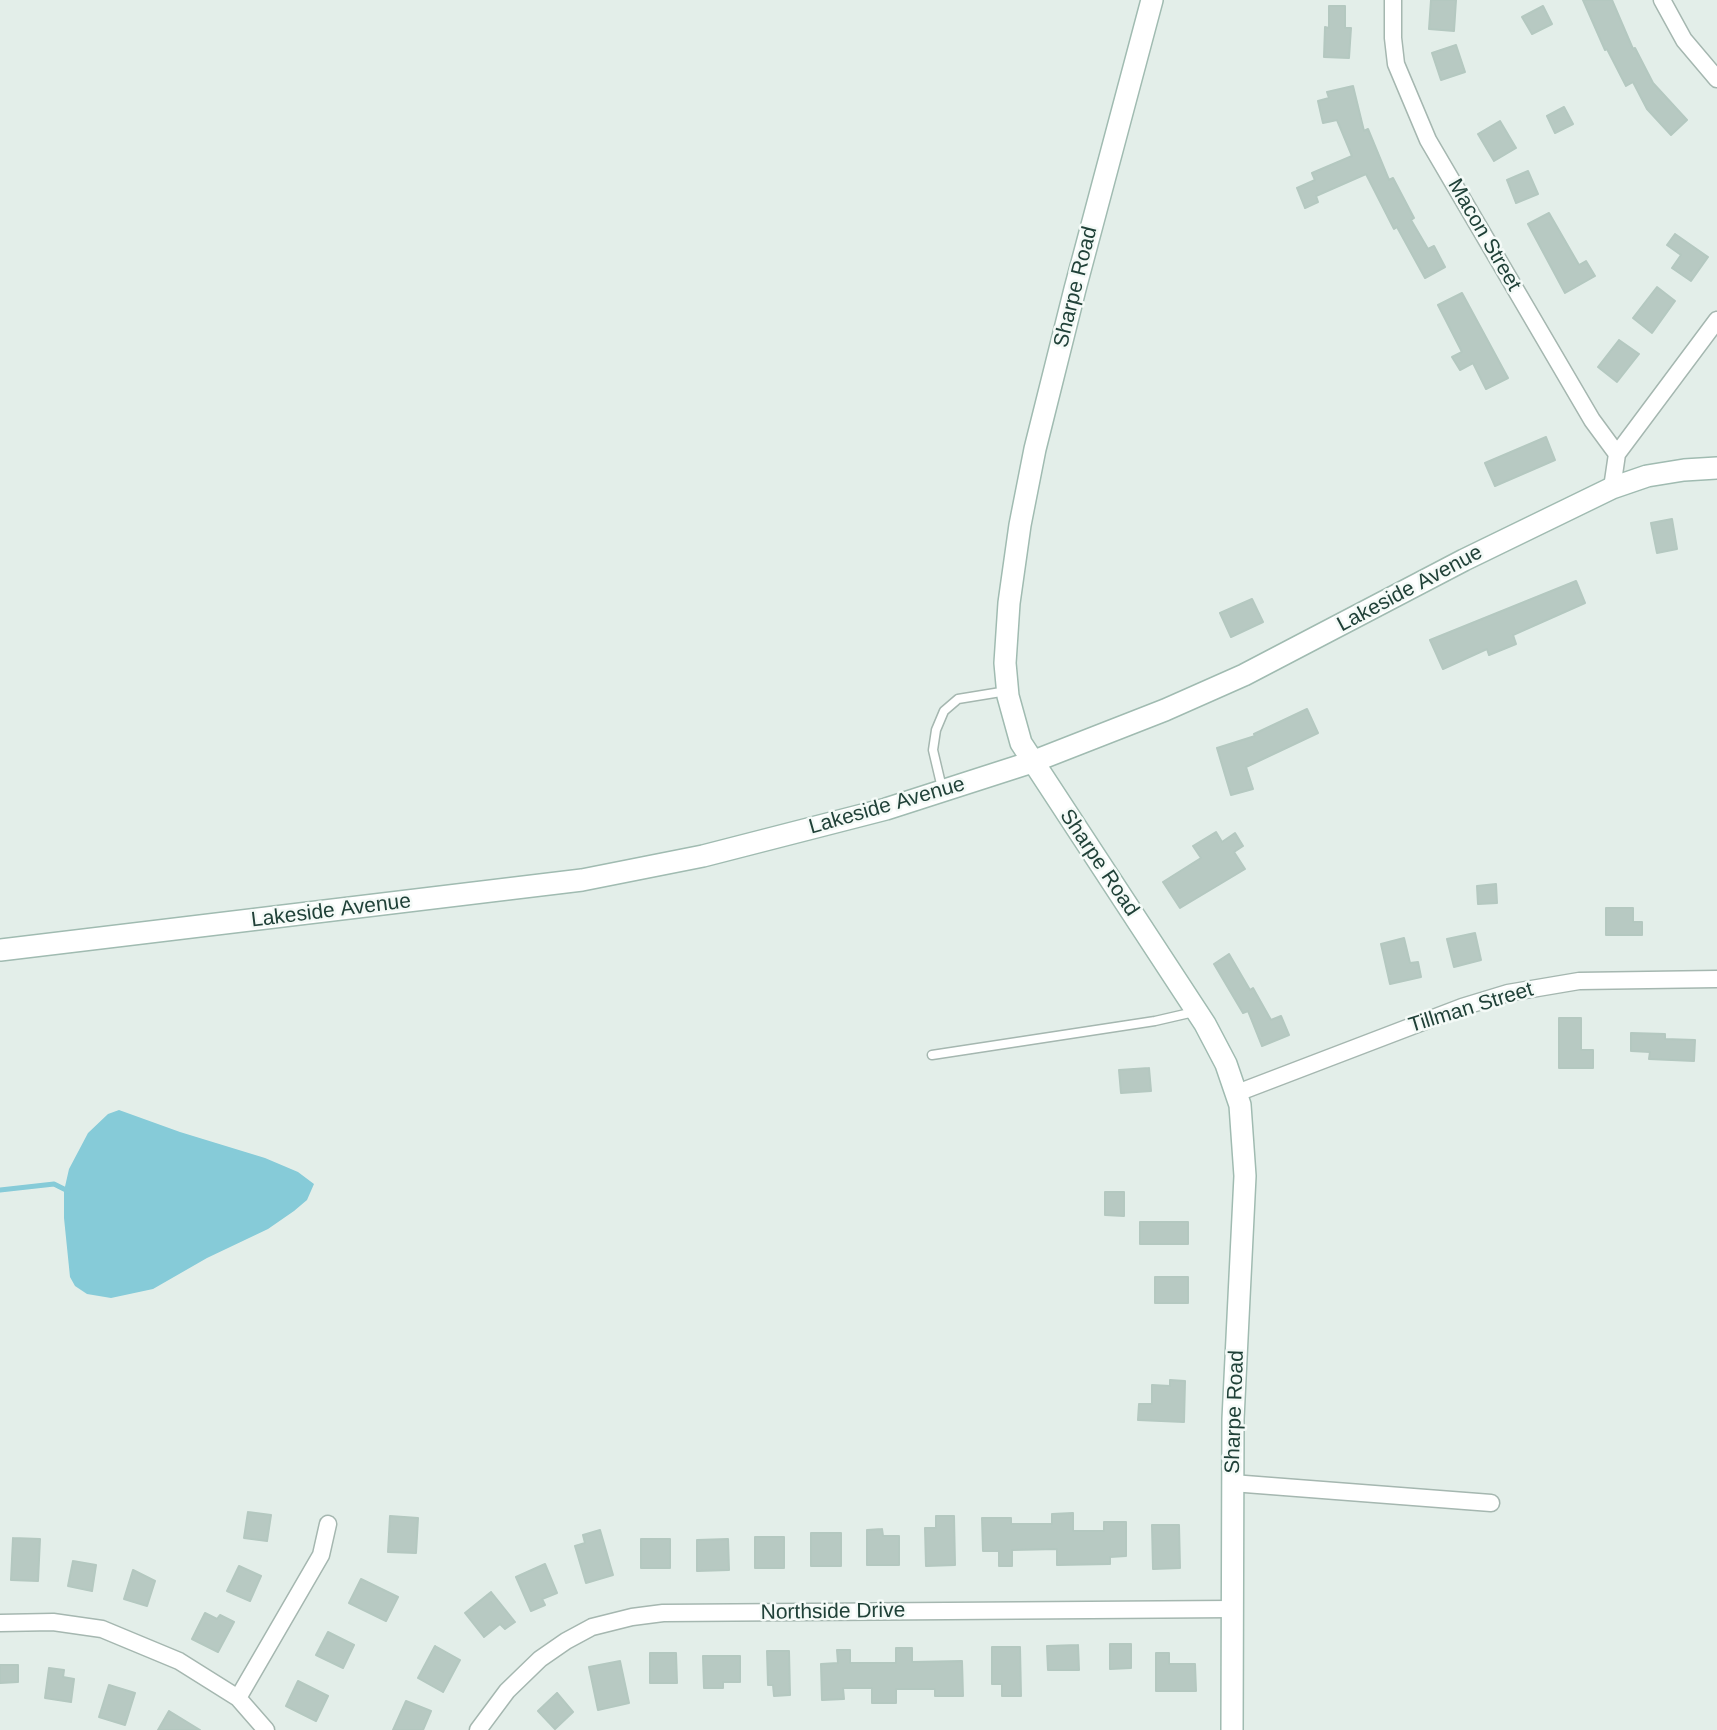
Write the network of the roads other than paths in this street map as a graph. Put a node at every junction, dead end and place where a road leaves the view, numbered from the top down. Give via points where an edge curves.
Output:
1 (1152, 0) edge
2 (1393, 0) edge
3 (1662, 0) edge
4 (1717, 79) edge
5 (1717, 320) edge
6 (1617, 454) junction
7 (1717, 468) edge
8 (1612, 488) junction
9 (1007, 691) junction
10 (1032, 762) junction
11 (942, 791) junction
12 (0, 950) edge
13 (1717, 979) edge
14 (1196, 1011) junction
15 (932, 1055) dead end
16 (1237, 1094) junction
17 (1232, 1483) junction
18 (1491, 1503) dead end
19 (328, 1524) dead end
20 (1232, 1608) junction
21 (0, 1623) edge
22 (238, 1698) junction
23 (266, 1730) edge
24 (478, 1730) edge
25 (1232, 1730) edge

1 - 9 street, Sharpe Road via 1035,449 1009,603
2 - 6 street, Macon Street via 1396,64 1428,140 1592,420
3 - 4 street via 1684,40
5 - 6 street
6 - 8 street
7 - 8 street, Lakeside Avenue via 1647,476
8 - 10 street, Lakeside Avenue via 1244,675
9 - 10 street, Sharpe Road via 1016,729
9 - 11 lane via 958,699 944,710 933,750
10 - 11 street, Lakeside Avenue
10 - 14 street, Sharpe Road
11 - 12 street, Lakeside Avenue via 703,856 582,880
13 - 16 street, Tillman Street via 1579,981 1508,993
14 - 15 lane
14 - 16 street, Sharpe Road via 1227,1064
16 - 17 street, Sharpe Road via 1245,1176
17 - 18 street
17 - 20 street, Sharpe Road
19 - 22 street via 321,1555
20 - 24 street, Northside Drive via 663,1613 632,1617 592,1627 540,1659 507,1691
20 - 25 street, Sharpe Road
21 - 22 street via 53,1622 102,1629 179,1661
22 - 23 street

